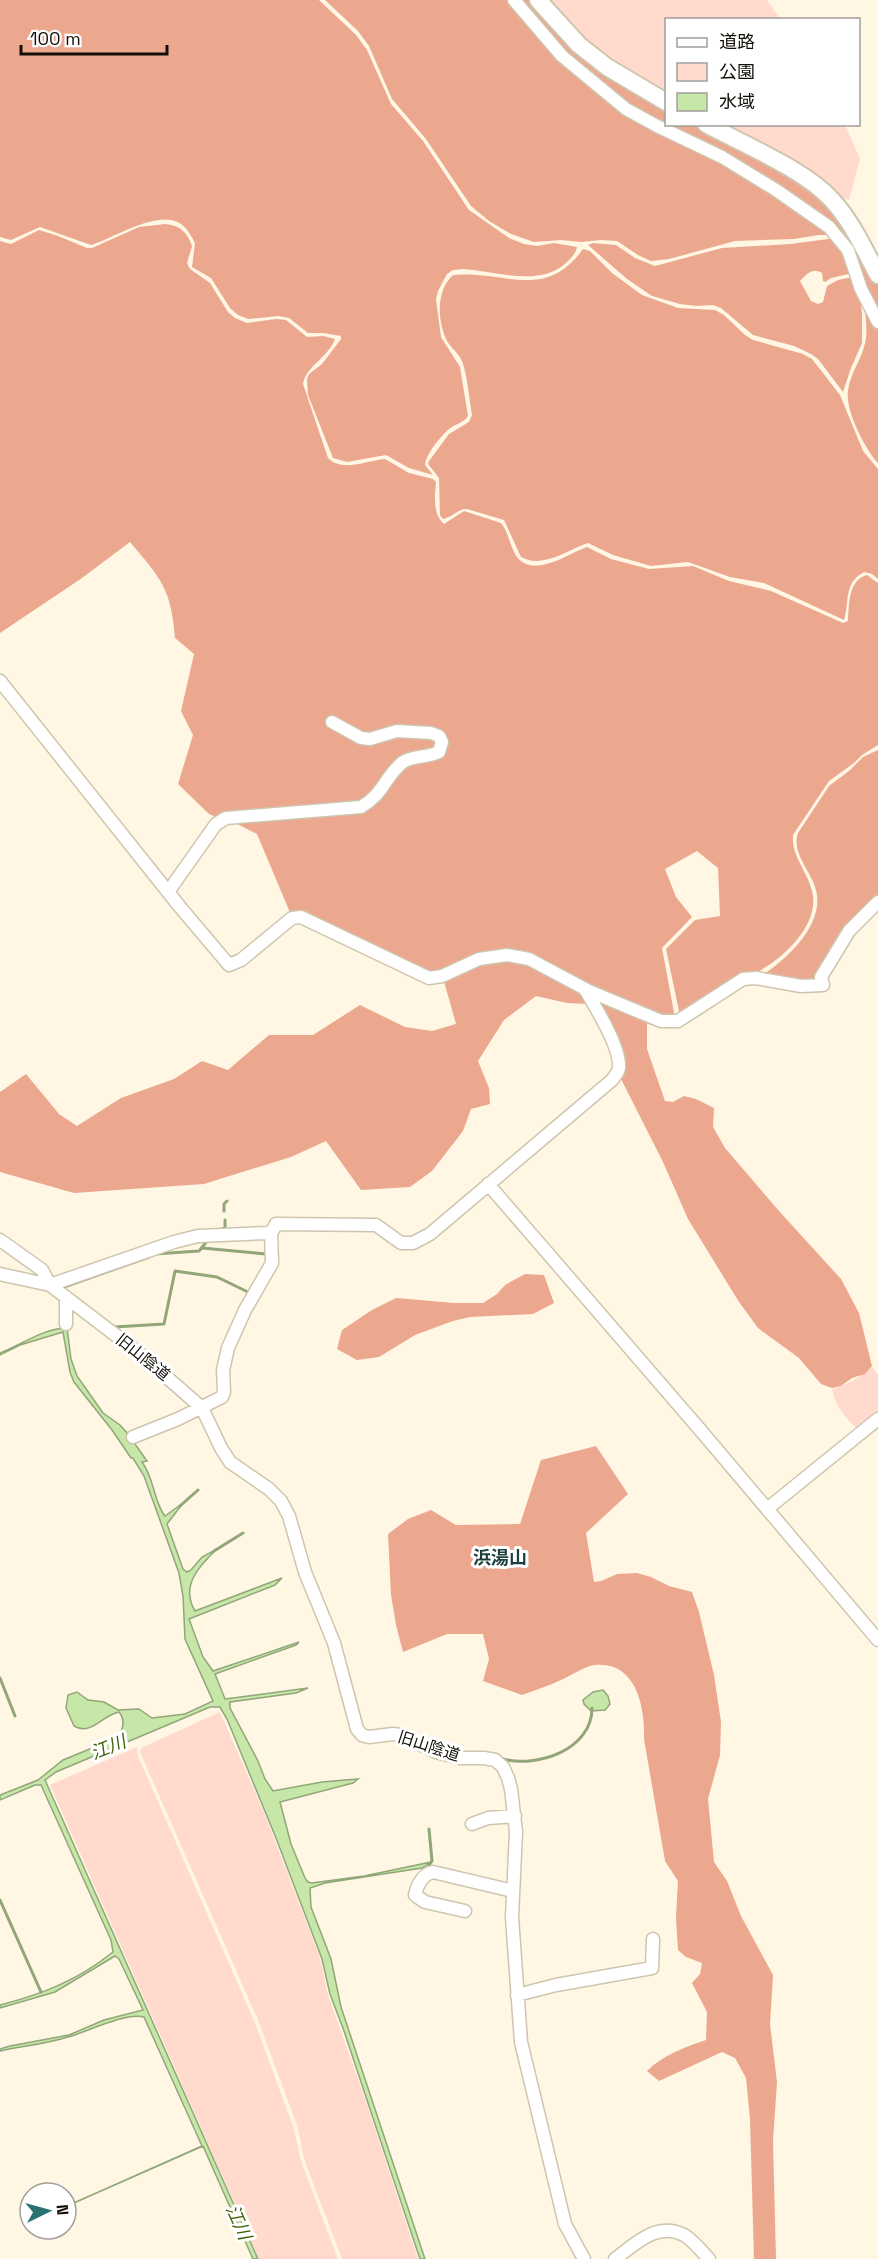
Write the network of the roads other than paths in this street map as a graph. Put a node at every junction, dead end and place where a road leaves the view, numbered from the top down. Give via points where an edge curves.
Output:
1 (514, 0) edge
2 (538, 0) edge
3 (665, 101) edge
4 (710, 126) edge
5 (878, 275) edge
6 (878, 322) edge
7 (0, 681) edge
8 (332, 722) dead end
9 (168, 892) junction
10 (878, 902) edge
11 (585, 989) junction
12 (488, 1185) junction
13 (271, 1232) junction
14 (0, 1240) edge
15 (0, 1274) edge
16 (50, 1286) junction
17 (66, 1298) junction
18 (66, 1324) dead end
19 (202, 1408) junction
20 (878, 1419) edge
21 (133, 1437) dead end
22 (767, 1509) junction
23 (878, 1640) edge
24 (515, 1816) junction
25 (472, 1824) dead end
26 (513, 1891) junction
27 (465, 1911) dead end
28 (653, 1939) dead end
29 (517, 1995) junction
30 (584, 2259) edge
31 (615, 2259) edge
32 (709, 2259) edge

1 - 6 street via 562,56 626,108 722,157 829,227 848,250
2 - 3 main road via 579,45 607,67
4 - 5 main road via 791,170 831,199 850,223
7 - 9 street
8 - 9 street via 361,738 378,738 397,731 439,736 442,741 439,752 406,760 395,768 379,794 361,807 226,818 216,824
9 - 11 street via 230,965 292,918 301,917 429,978 479,959 507,955 529,959
10 - 11 street via 849,931 821,977 823,985 743,979 678,1021 661,1021
11 - 12 street via 615,1048 617,1073
12 - 13 street via 430,1234 413,1243 401,1243 376,1225 276,1224
12 - 22 street
13 - 16 street via 198,1236
13 - 19 street via 272,1263 228,1348 222,1370 224,1392
14 - 16 street via 42,1270
15 - 16 street, 旧山陰道
16 - 17 street, 旧山陰道
17 - 18 street
17 - 19 street, 旧山陰道 via 148,1360
19 - 21 street
19 - 24 street, 旧山陰道 via 230,1462 269,1489 290,1515 305,1572 334,1643 357,1729 369,1737 400,1735 459,1758 495,1760 508,1778
20 - 22 street
22 - 23 street
24 - 25 street
24 - 26 street, 旧山陰道
26 - 27 street via 433,1872 416,1889 415,1895 425,1902
26 - 29 street, 旧山陰道
28 - 29 street via 652,1968
29 - 30 street, 旧山陰道 via 529,2082 566,2224
31 - 32 street via 643,2237 661,2231 685,2235

